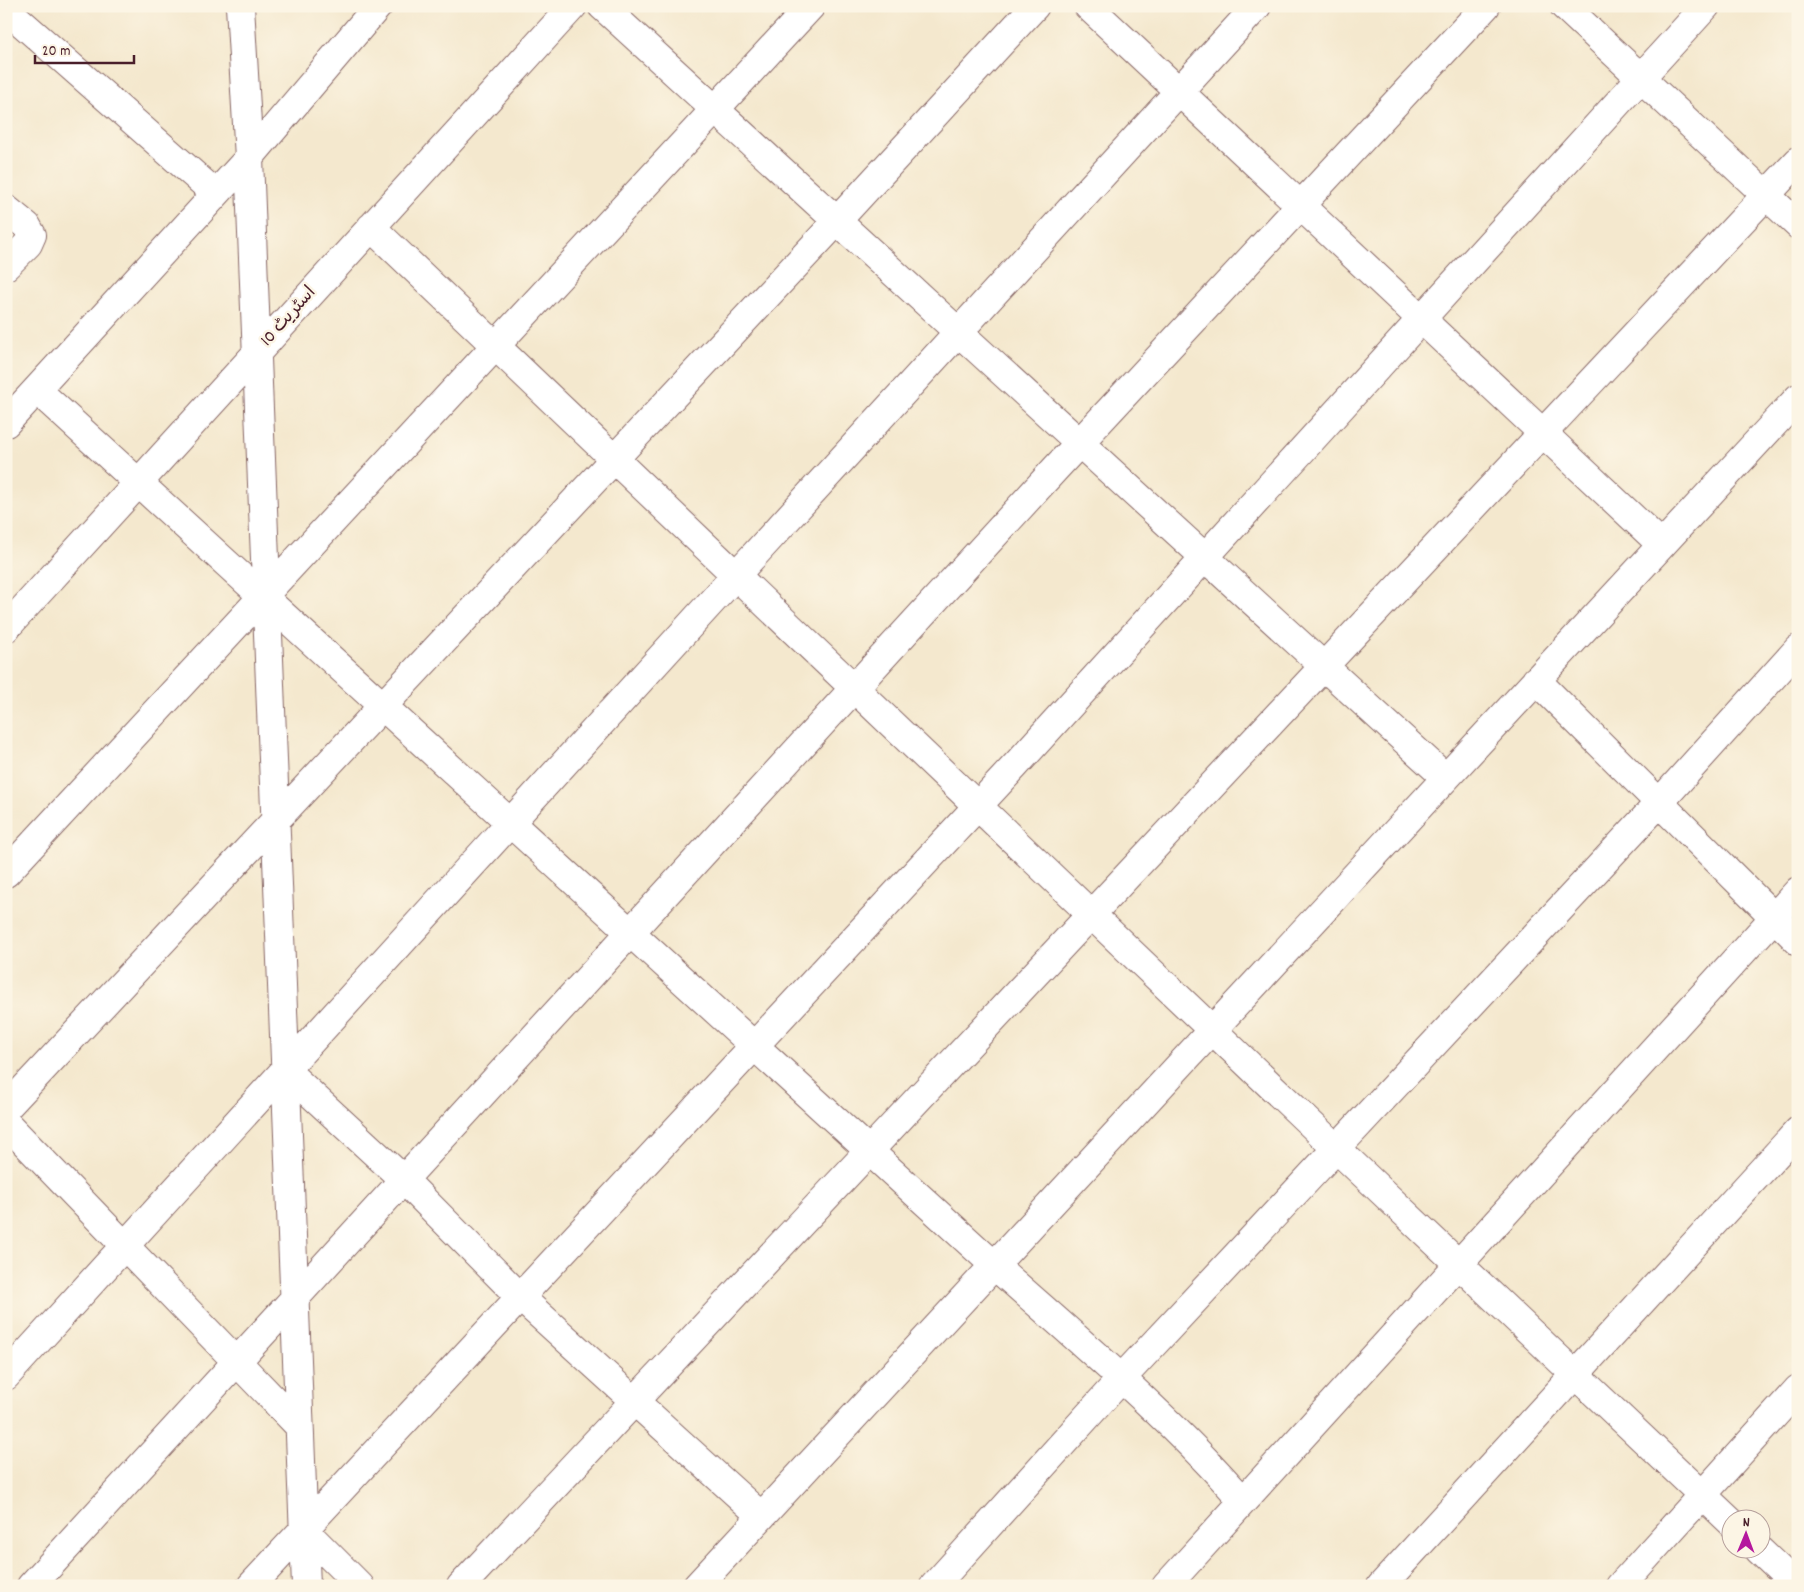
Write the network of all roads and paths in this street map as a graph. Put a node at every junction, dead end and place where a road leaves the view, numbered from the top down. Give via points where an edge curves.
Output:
1 (240, 6) edge
2 (378, 6) edge
3 (573, 6) edge
4 (602, 6) edge
5 (811, 6) edge
6 (1035, 6) edge
7 (1088, 6) edge
8 (1257, 6) edge
9 (1486, 6) edge
10 (1564, 6) edge
11 (1706, 6) edge
12 (6, 9) edge
13 (1641, 78) junction
14 (1179, 91) junction
15 (715, 109) junction
16 (249, 158) junction
17 (1798, 161) edge
18 (216, 194) junction
19 (1766, 195) junction
20 (1301, 206) junction
21 (6, 209) edge
22 (837, 221) junction
23 (1798, 225) edge
24 (371, 227) junction
25 (6, 266) edge
26 (1422, 319) junction
27 (958, 332) junction
28 (495, 346) junction
29 (256, 354) junction
30 (37, 390) junction
31 (1798, 398) edge
32 (6, 423) edge
33 (1543, 433) junction
34 (1080, 443) junction
35 (614, 459) junction
36 (139, 483) junction
37 (1662, 545) junction
38 (1205, 557) junction
39 (736, 575) junction
40 (265, 596) junction
41 (6, 628) edge
42 (1798, 649) edge
43 (1324, 666) junction
44 (1536, 680) junction
45 (855, 688) junction
46 (382, 706) junction
47 (1446, 778) junction
48 (1659, 803) junction
49 (978, 806) junction
50 (275, 820) junction
51 (510, 822) junction
52 (6, 873) edge
53 (1798, 891) edge
54 (1092, 914) junction
55 (1774, 917) junction
56 (630, 933) junction
57 (1798, 941) edge
58 (1213, 1029) junction
59 (754, 1046) junction
60 (285, 1070) junction
61 (6, 1108) edge
62 (6, 1123) edge
63 (1798, 1131) edge
64 (1336, 1148) junction
65 (869, 1151) junction
66 (404, 1180) junction
67 (124, 1246) junction
68 (1459, 1264) junction
69 (994, 1265) junction
70 (520, 1297) junction
71 (294, 1299) junction
72 (237, 1361) junction
73 (1575, 1374) junction
74 (6, 1376) edge
75 (1121, 1379) junction
76 (1798, 1389) edge
77 (634, 1401) junction
78 (299, 1426) junction
79 (1702, 1495) junction
80 (1243, 1501) junction
81 (1722, 1514) edge
82 (761, 1516) junction
83 (303, 1529) junction
84 (1770, 1560) edge
85 (31, 1586) edge
86 (250, 1586) edge
87 (306, 1586) edge
88 (360, 1586) edge
89 (461, 1586) edge
90 (697, 1586) edge
91 (934, 1586) edge
92 (1166, 1586) edge
93 (1381, 1586) edge
94 (1620, 1586) edge
95 (1797, 1586) edge

1 - 16 street
2 - 16 street
3 - 24 street, اسٹریٹ 10
4 - 15 street
5 - 15 street
6 - 22 street
7 - 14 street
8 - 14 street
9 - 20 street
10 - 13 street
11 - 13 street
12 - 18 street
13 - 19 street
13 - 26 street
14 - 20 street
14 - 27 street
15 - 22 street
15 - 28 street
16 - 18 street
16 - 29 street
17 - 19 street
18 - 30 street
19 - 23 street
19 - 33 street
20 - 26 street
20 - 34 street
21 - 25 street via 28,226 32,235 28,244
22 - 27 street
22 - 35 street
24 - 28 street
24 - 29 street, اسٹریٹ 10
26 - 33 street
26 - 38 street
27 - 34 street
27 - 39 street
28 - 35 street
28 - 40 street
29 - 36 street, اسٹریٹ 10
29 - 40 street
30 - 32 street
30 - 36 street
31 - 37 street
33 - 37 street
33 - 43 street
34 - 38 street
34 - 45 street
35 - 39 street
35 - 46 street
36 - 40 street
36 - 41 street, اسٹریٹ 10
37 - 44 street
38 - 43 street
38 - 49 street
39 - 45 street
39 - 51 street
40 - 46 street
40 - 50 street
40 - 52 street
42 - 48 street
43 - 47 street
43 - 54 street
44 - 47 street
44 - 48 street
45 - 49 street
45 - 56 street
46 - 50 street
46 - 51 street
47 - 58 street
48 - 55 street
48 - 64 street
49 - 54 street
49 - 59 street
50 - 60 street
50 - 61 street
51 - 56 street
51 - 60 street
53 - 55 street
54 - 58 street
54 - 65 street
55 - 57 street
55 - 68 street
56 - 59 street
56 - 66 street
58 - 64 street
58 - 69 street
59 - 65 street
59 - 70 street
60 - 66 street
60 - 67 street
60 - 71 street
62 - 67 street
63 - 73 street
64 - 68 street
64 - 75 street
65 - 69 street
65 - 77 street
66 - 70 street
66 - 71 street
67 - 72 street
67 - 74 street
68 - 73 street
68 - 80 street
69 - 75 street
69 - 82 street
70 - 77 street
70 - 83 street
71 - 72 street
71 - 78 street
72 - 78 street
72 - 85 street
73 - 79 street
73 - 93 street
75 - 80 street via 1210,1463
75 - 91 street
76 - 79 street
77 - 82 street
77 - 89 street
78 - 83 street
79 - 81 street
79 - 94 street
80 - 92 street
82 - 90 street
83 - 86 street
83 - 87 street
83 - 88 street
84 - 95 street

